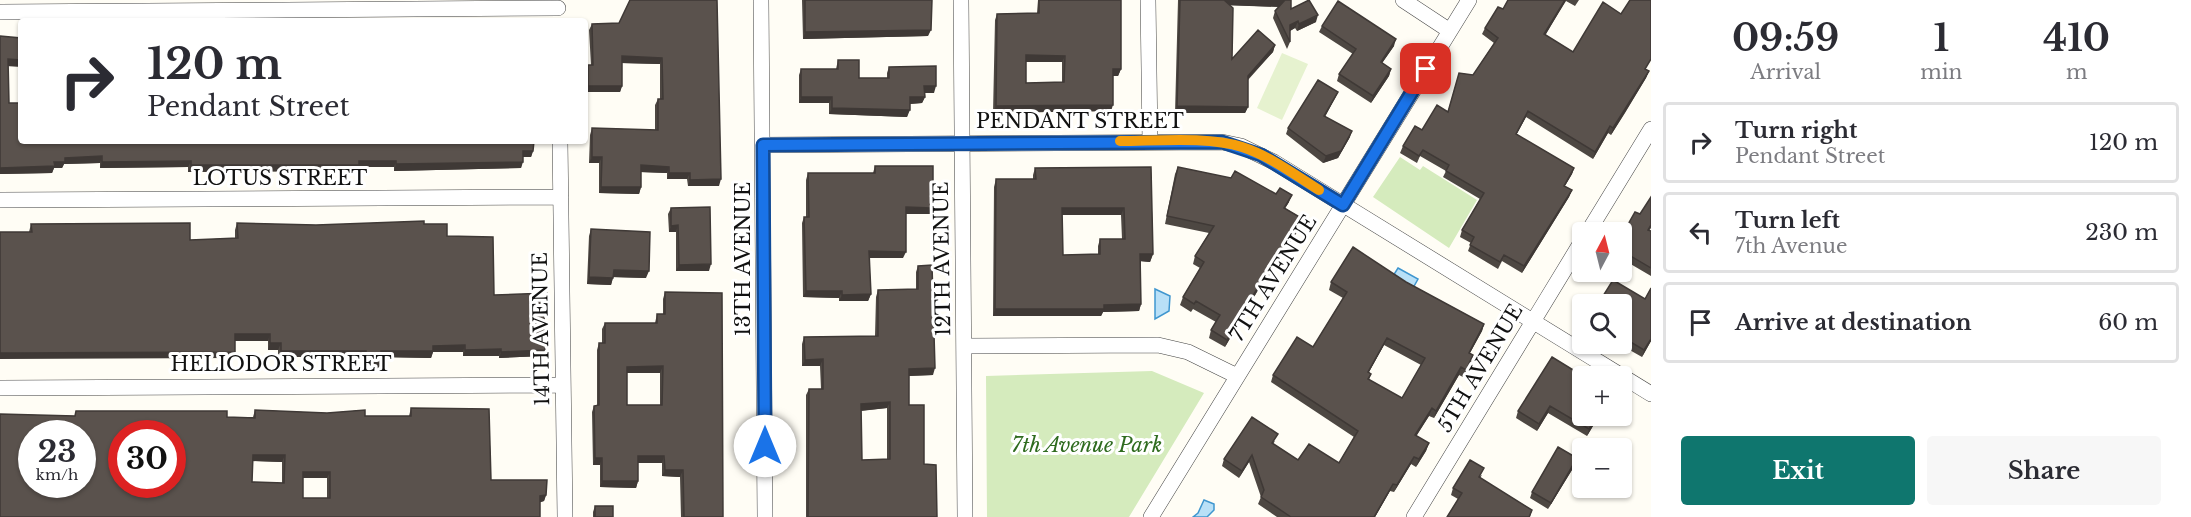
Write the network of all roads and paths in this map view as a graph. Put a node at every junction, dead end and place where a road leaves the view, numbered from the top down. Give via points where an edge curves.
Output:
1 (761, 0) edge
2 (961, 0) edge
3 (1148, 0) edge
4 (1402, 0) edge
5 (1470, 0) edge
6 (371, 4) edge
7 (558, 10) edge
8 (0, 12) edge
9 (1450, 31) junction
10 (1651, 129) edge
11 (1150, 141) junction
12 (962, 142) junction
13 (560, 144) edge
14 (763, 145) junction
15 (561, 197) junction
16 (0, 200) edge
17 (1343, 205) junction
18 (1594, 222) edge
19 (1572, 258) edge
20 (1533, 322) junction
21 (964, 346) junction
22 (1238, 376) junction
23 (562, 385) junction
24 (0, 388) edge
25 (1651, 394) edge
26 (565, 517) edge
27 (765, 517) edge
28 (965, 517) edge
29 (1151, 517) edge
30 (1414, 517) edge

1 - 14 street, 13TH AVENUE
2 - 12 street, 12TH AVENUE
3 - 11 street
4 - 9 street
5 - 9 street, 7TH AVENUE
6 - 7 street
6 - 8 street
9 - 17 street, 7TH AVENUE
10 - 18 street
11 - 12 street, PENDANT STREET
11 - 17 street, PENDANT STREET via 1241,146 1268,158
12 - 14 street, PENDANT STREET
12 - 21 street, 12TH AVENUE
13 - 15 street, 14TH AVENUE
14 - 27 street, 13TH AVENUE
15 - 16 street, LOTUS STREET
15 - 23 street, 14TH AVENUE
17 - 20 street, PENDANT STREET
17 - 22 street, 7TH AVENUE
19 - 20 street, 5TH AVENUE
20 - 25 street, PENDANT STREET
20 - 30 street, 5TH AVENUE
21 - 22 street via 1158,345 1188,352
21 - 28 street, 12TH AVENUE
22 - 29 street, 7TH AVENUE
23 - 24 street, HELIODOR STREET
23 - 26 street, 14TH AVENUE

